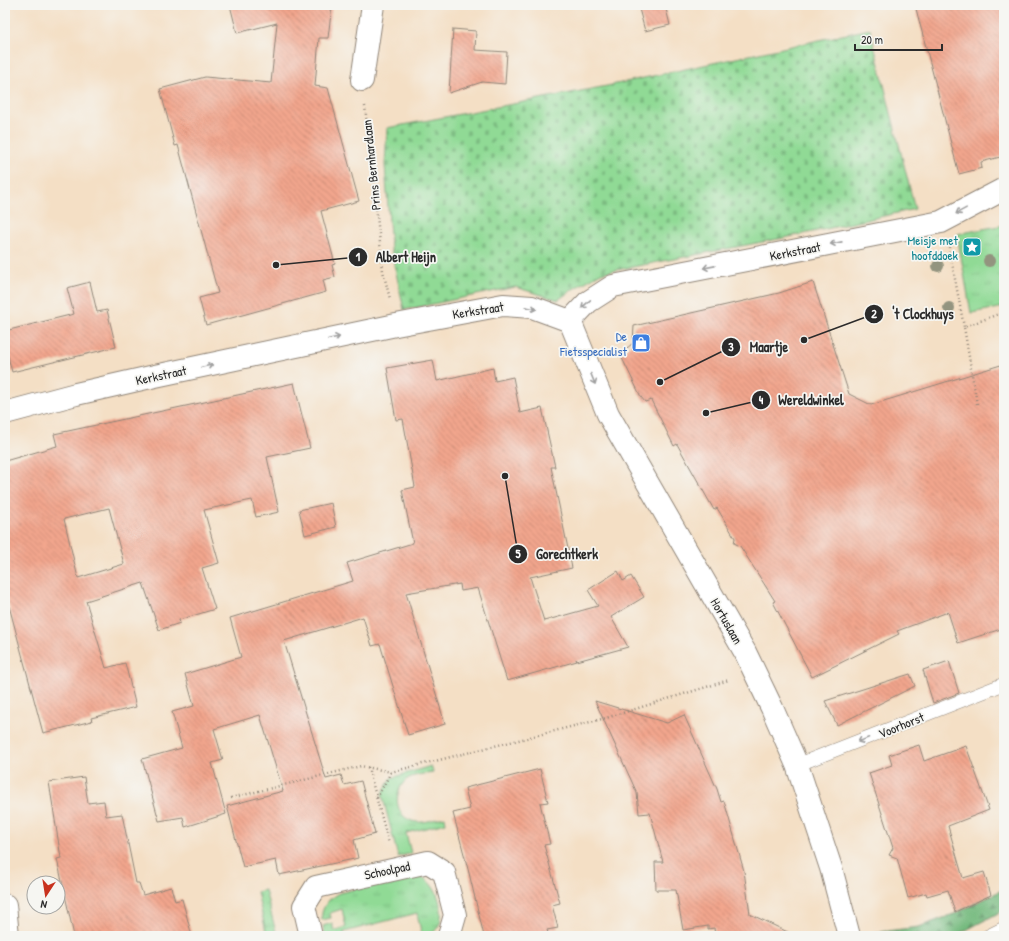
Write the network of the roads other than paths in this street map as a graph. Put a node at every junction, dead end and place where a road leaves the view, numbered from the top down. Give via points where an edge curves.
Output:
1 (374, 5) edge
2 (362, 80) road end
3 (1004, 189) edge
4 (570, 321) junction
5 (5, 413) edge
6 (1004, 684) edge
7 (797, 766) junction
8 (5, 905) edge
9 (1004, 928) edge
10 (8, 936) edge
11 (311, 936) edge
12 (449, 936) edge
13 (849, 936) edge
14 (988, 936) edge

1 - 2 street
3 -> 4 street, Kerkstraat via 941,222 613,286 588,302
5 -> 4 street, Kerkstraat via 155,376 503,305 532,307
4 -> 7 street, Hortuslaan via 608,414 754,672
6 -> 7 lane, Voorhorst
7 - 13 street, Hortuslaan via 831,868
8 - 10 street
9 - 14 lane
11 - 12 street, Schoolpad via 304,906 316,887 428,862 444,872 456,915

